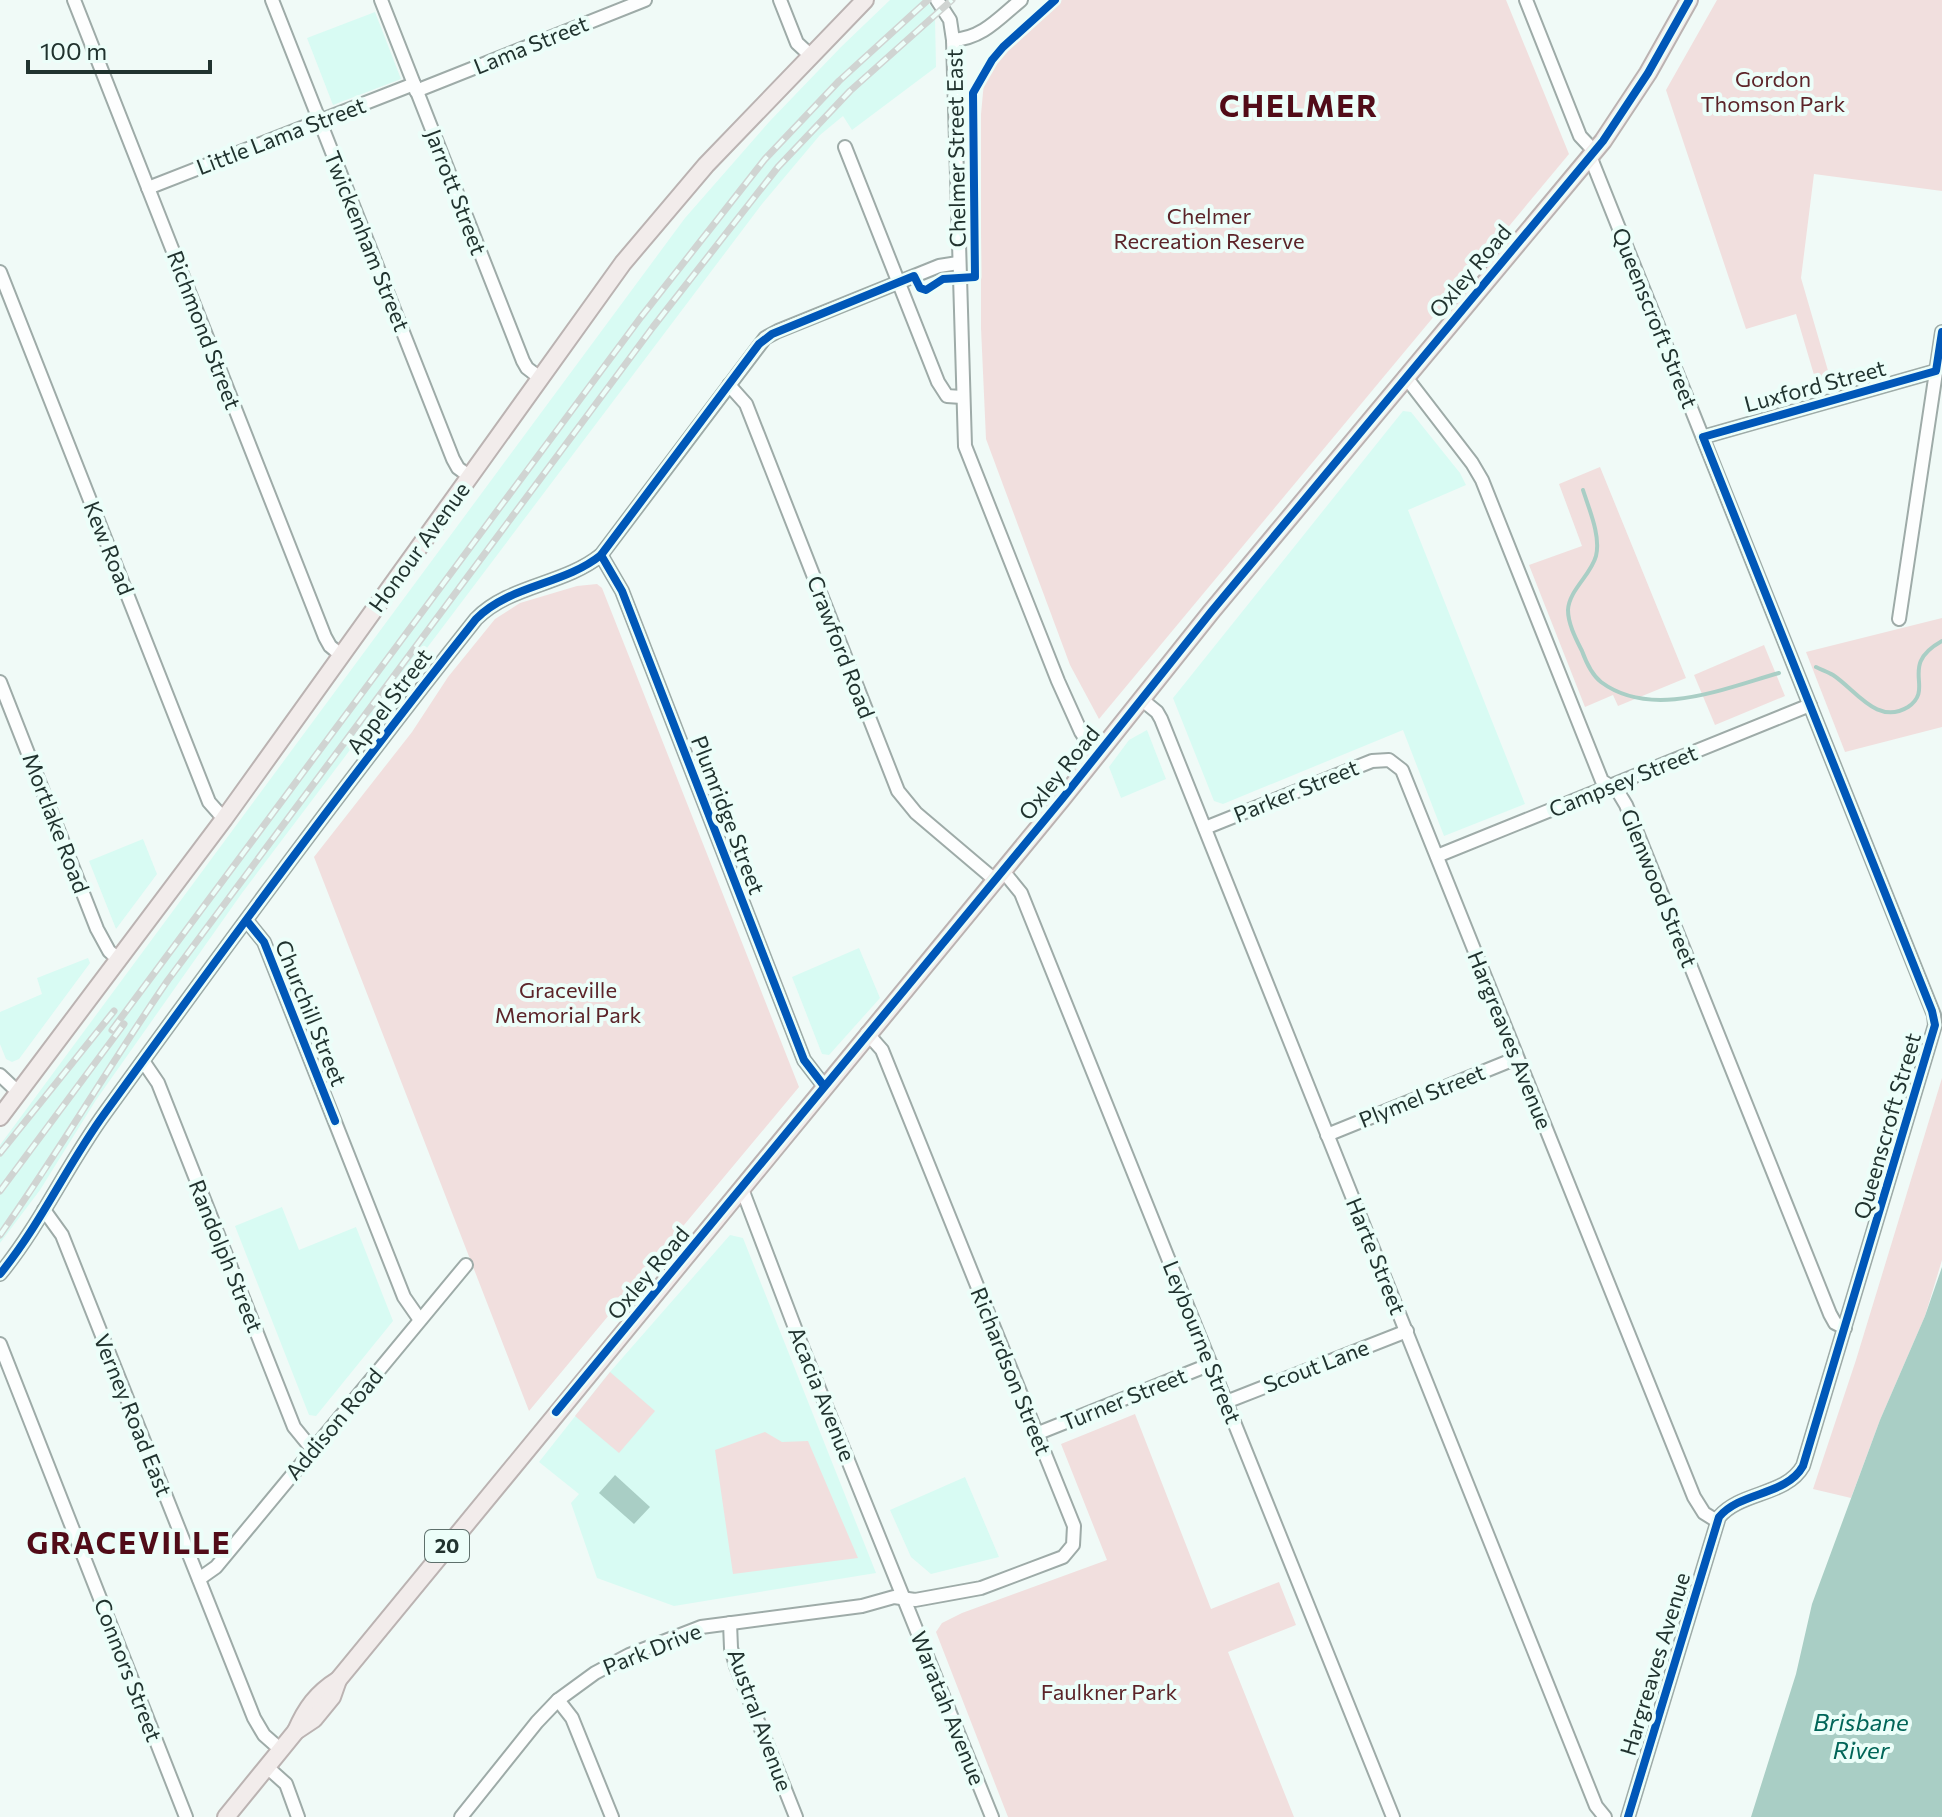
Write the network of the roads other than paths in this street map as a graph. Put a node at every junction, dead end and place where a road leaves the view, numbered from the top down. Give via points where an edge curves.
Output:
1 (74, 0) edge
2 (272, 0) edge
3 (381, 0) edge
4 (645, 0) edge
5 (780, 0) edge
6 (865, 0) edge
7 (937, 0) edge
8 (1021, 0) edge
9 (1526, 0) edge
10 (1689, 0) edge
11 (953, 40) junction
12 (810, 55) junction
13 (415, 87) junction
14 (319, 121) junction
15 (845, 147) dead end
16 (1592, 154) junction
17 (148, 188) junction
18 (958, 263) junction
19 (0, 272) edge
20 (899, 282) junction
21 (1942, 332) edge
22 (1936, 371) junction
23 (1405, 376) junction
24 (540, 378) junction
25 (729, 385) junction
26 (962, 397) junction
27 (1703, 437) junction
28 (469, 476) junction
29 (601, 555) junction
30 (1899, 619) dead end
31 (342, 656) junction
32 (0, 682) edge
33 (1141, 699) junction
34 (1810, 705) junction
35 (1097, 756) junction
36 (1389, 760) joint
37 (1610, 786) junction
38 (224, 819) junction
39 (1205, 828) junction
40 (1437, 856) junction
41 (999, 876) junction
42 (247, 921) junction
43 (119, 960) junction
44 (867, 1033) junction
45 (1517, 1058) junction
46 (143, 1061) junction
47 (0, 1075) edge
48 (824, 1086) junction
49 (19, 1093) junction
50 (0, 1117) edge
51 (1327, 1135) junction
52 (742, 1189) junction
53 (44, 1210) junction
54 (466, 1265) dead end
55 (0, 1274) edge
56 (420, 1320) junction
57 (1845, 1328) junction
58 (1407, 1331) junction
59 (0, 1344) edge
60 (1211, 1364) junction
61 (1226, 1402) junction
62 (1036, 1434) junction
63 (312, 1449) junction
64 (1717, 1521) junction
65 (199, 1579) junction
66 (904, 1599) junction
67 (730, 1623) junction
68 (558, 1700) junction
69 (281, 1750) junction
70 (267, 1767) junction
71 (186, 1817) edge
72 (226, 1817) edge
73 (298, 1817) edge
74 (461, 1817) edge
75 (612, 1817) edge
76 (796, 1817) edge
77 (992, 1817) edge
78 (1393, 1817) edge
79 (1605, 1817) edge
80 (1628, 1817) edge

1 - 17 street, Richmond Street
2 - 14 street, Twickenham Street
3 - 13 street, Jarrott Street
4 - 13 street, Lama Street
5 - 12 street via 797,43
6 - 12 main road, Honour Avenue
7 - 11 street, Chelmer Street East via 950,20
8 - 11 street via 980,34
9 - 16 street, Queenscroft Street
10 - 16 main road, 20 via 1648,73
11 - 18 street, Chelmer Street East
12 - 24 main road, Honour Avenue via 667,210
13 - 14 street, Little Lama Street
13 - 24 street, Jarrott Street via 523,361
14 - 17 street, Little Lama Street
14 - 28 street, Twickenham Street via 453,459
15 - 20 street
16 - 23 main road, Oxley Road / 20
16 - 27 street, Queenscroft Street
17 - 31 street, Richmond Street via 325,637
18 - 20 street, Appel Street
18 - 26 street, Chelmer Street East
19 - 38 street, Kew Road via 209,802
20 - 25 street, Appel Street via 772,334
20 - 26 street via 941,389 949,397
21 - 22 street
22 - 27 street, Luxford Street
22 - 30 street
23 - 33 main road, Oxley Road / 20
23 - 37 street, Glenwood Street via 1482,480 1602,781
24 - 28 main road, Honour Avenue
25 - 29 street, Appel Street
25 - 41 street, Crawford Road via 746,404 902,799
26 - 35 street, Chelmer Street East via 968,456 1075,721
27 - 34 street, Queenscroft Street
28 - 31 main road, Honour Avenue
29 - 42 street, Appel Street via 493,604 476,619
29 - 48 street, Plumridge Street via 622,591 804,1060
31 - 38 main road, Honour Avenue
32 - 43 street, Mortlake Road via 102,940
33 - 35 main road, Oxley Road / 20
33 - 39 street, Harte Street via 1158,715
34 - 37 street, Campsey Street
34 - 57 street, Queenscroft Street via 1935,1021
35 - 41 main road, Oxley Road / 20
36 - 39 street, Parker Street via 1366,763
36 - 40 street, Hargreaves Avenue via 1406,777
37 - 40 street, Campsey Street
37 - 57 street, Glenwood Street via 1626,805 1830,1314
38 - 43 main road, Honour Avenue
39 - 51 street, Harte Street
40 - 45 street, Hargreaves Avenue
41 - 44 main road, Oxley Road / 20
41 - 60 street, Leybourne Street via 1021,893
42 - 46 street, Appel Street
42 - 56 street, Churchill Street via 264,942 404,1297
43 - 49 main road, Honour Avenue
44 - 48 main road, Oxley Road / 20
44 - 62 street, Richardson Street via 882,1050
45 - 51 street, Plymel Street
45 - 64 street, Hargreaves Avenue via 1694,1497
46 - 53 street, Appel Street
46 - 63 street, Randolph Street via 158,1083 294,1427
47 - 49 street
48 - 52 main road, Oxley Road / 20
49 - 50 main road, Honour Avenue
51 - 58 street, Harte Street
52 - 66 street, Acacia Avenue
52 - 69 main road, Oxley Road / 20 via 338,1680 314,1719
53 - 55 street, Appel Street
53 - 65 street, Verney Road East via 62,1235
54 - 56 street, Addison Road
56 - 63 street, Addison Road
57 - 64 street, Queenscroft Street via 1800,1472 1733,1505
58 - 61 street, Scout Lane
58 - 79 street, Harte Street via 1596,1806
59 - 71 street, Connors Street
60 - 61 street, Leybourne Street
60 - 62 street, Turner Street
61 - 78 street, Leybourne Street
62 - 66 street, Richardson Street via 1074,1526 1071,1549 1059,1559 992,1585
63 - 65 street, Addison Road via 216,1567
64 - 80 street, Hargreaves Avenue
65 - 69 street, Verney Road East via 254,1718
66 - 67 street, Park Drive
66 - 77 street, Waratah Avenue
67 - 68 street, Park Drive via 688,1631 629,1655
67 - 76 street, Austral Avenue via 736,1666
68 - 74 street, Park Drive
68 - 75 street via 572,1718
69 - 70 main road, Oxley Road / 20
70 - 72 main road, Oxley Road / 20
70 - 73 street via 286,1784

